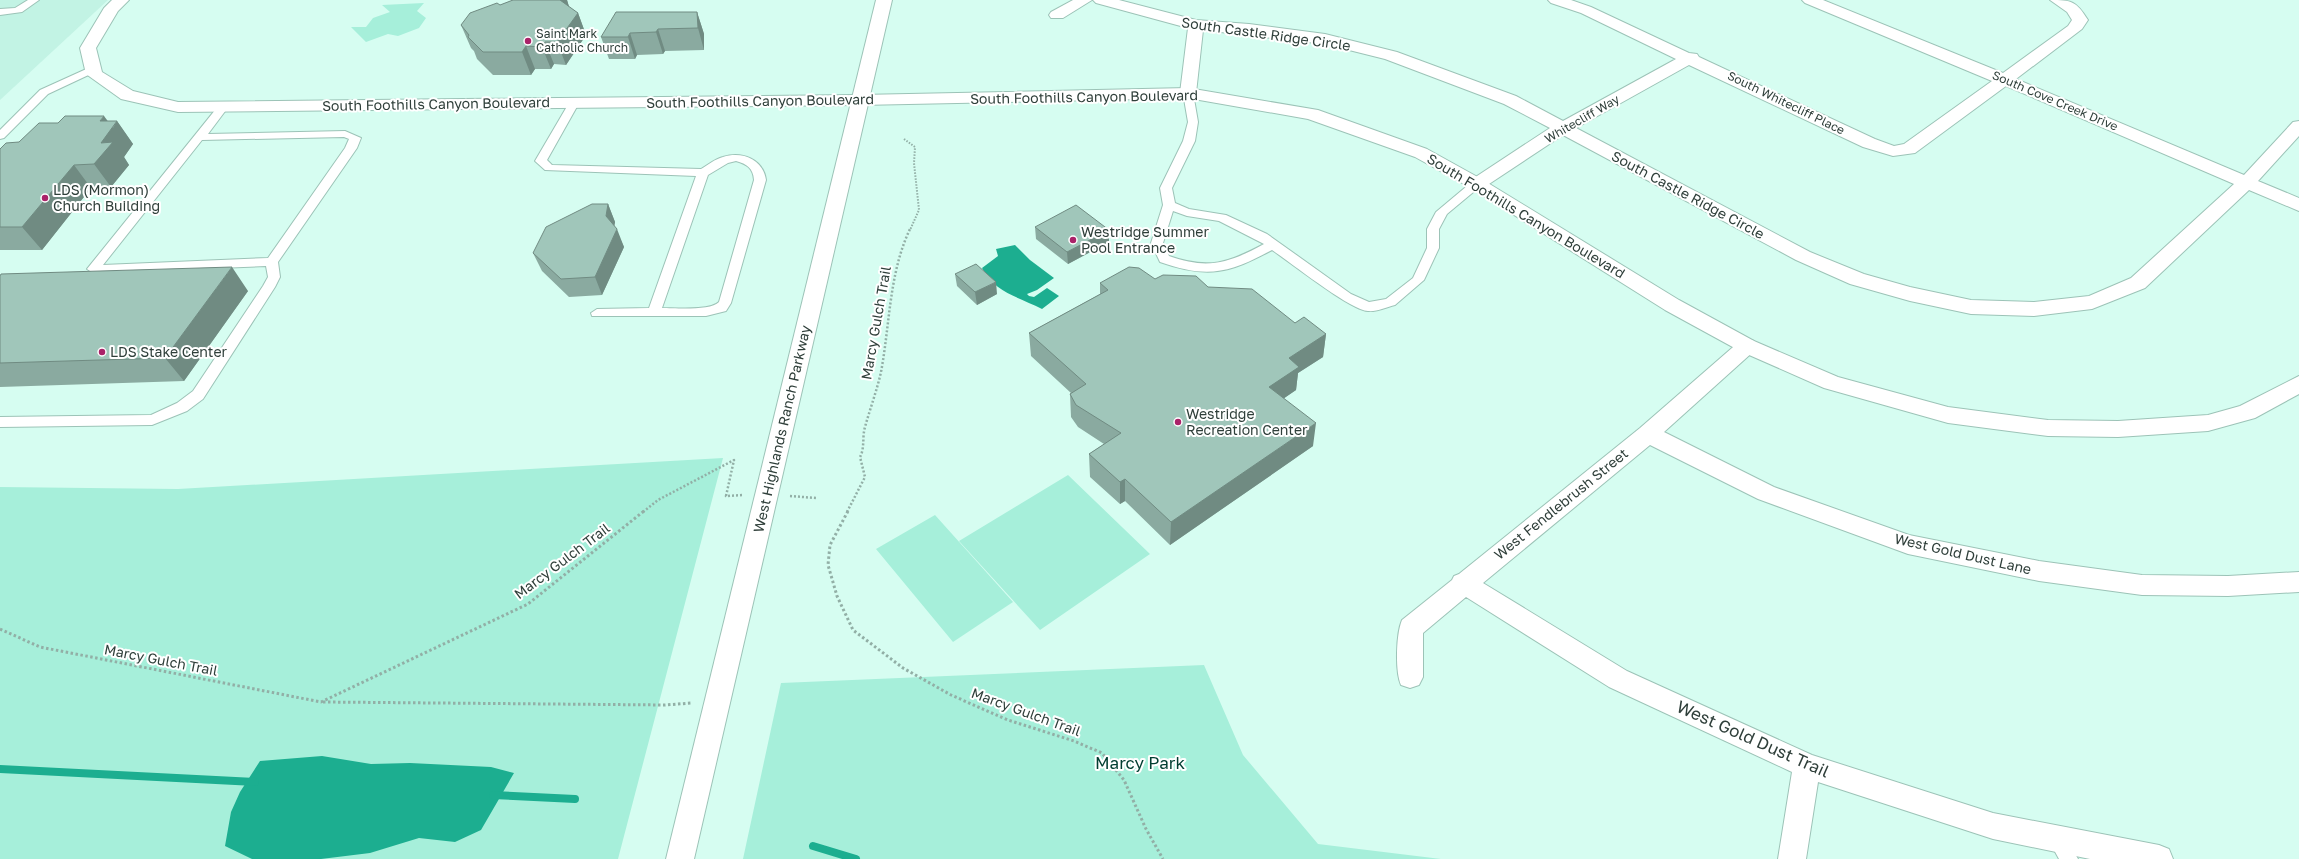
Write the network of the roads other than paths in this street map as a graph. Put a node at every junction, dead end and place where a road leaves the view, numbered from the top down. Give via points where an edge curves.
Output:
1 (121, 0) edge
2 (884, 0) edge
3 (1084, 0) edge
4 (1101, 0) edge
5 (1556, 0) edge
6 (1810, 0) edge
7 (2058, 0) edge
8 (31, 4) edge
9 (0, 12) edge
10 (1057, 14) dead end
11 (1196, 25) junction
12 (1691, 57) junction
13 (93, 69) junction
14 (2005, 80) junction
15 (1188, 93) junction
16 (860, 100) junction
17 (574, 103) junction
18 (224, 106) junction
19 (2299, 126) edge
20 (1564, 128) junction
21 (0, 136) edge
22 (200, 136) junction
23 (702, 173) junction
24 (2246, 183) junction
25 (1477, 184) junction
26 (1169, 205) junction
27 (2299, 205) edge
28 (1273, 244) junction
29 (272, 262) junction
30 (93, 269) junction
31 (78, 274) edge
32 (597, 313) dead end
33 (654, 313) junction
34 (1747, 346) junction
35 (2299, 384) edge
36 (0, 422) edge
37 (1648, 434) junction
38 (2299, 582) edge
39 (1463, 583) junction
40 (1410, 677) dead end
41 (1807, 766) junction
42 (2063, 849) edge
43 (680, 859) edge
44 (1792, 859) edge
45 (2159, 859) edge

1 - 13 street via 112,8 88,48
2 - 16 street, West Highlands Ranch Parkway
3 - 10 street
4 - 11 street, South Castle Ridge Circle
5 - 12 street, South Whitecliff Place via 1586,10
6 - 14 street, South Cove Creek Drive
7 - 14 street, South Whitecliff Place via 2073,9 2080,20 2074,29
8 - 9 lane via 10,13
11 - 15 street
11 - 20 street, South Castle Ridge Circle via 1324,39 1391,55 1510,100
12 - 14 street, South Whitecliff Place via 1869,144 1893,151 1910,149
12 - 20 street, Whitecliff Way
13 - 18 street, South Foothills Canyon Boulevard via 94,74 127,95 178,107
13 - 21 lane via 44,92
14 - 24 street, South Cove Creek Drive
15 - 16 street, South Foothills Canyon Boulevard
15 - 25 street, South Foothills Canyon Boulevard via 1312,114 1421,153
15 - 26 lane via 1193,122 1189,141 1166,188
16 - 17 street, South Foothills Canyon Boulevard
16 - 43 street, West Highlands Ranch Parkway
17 - 18 street, South Foothills Canyon Boulevard
17 - 23 lane via 542,161 549,168
18 - 22 lane
19 - 24 street, South Castle Ridge Circle
20 - 24 street, South Castle Ridge Circle via 1803,256 1857,279 1971,307 2034,309 2092,302 2138,283
20 - 25 street, Whitecliff Way
22 - 29 lane via 345,134 355,138 351,148
22 - 30 lane
23 - 33 lane
23 - 33 lane via 725,160 736,158 748,161 759,172 760,180 725,303 721,308 710,312
24 - 27 street, South Cove Creek Drive
25 - 28 lane via 1442,212 1432,229 1433,248 1418,280 1390,302 1368,307 1347,297
25 - 34 street, South Foothills Canyon Boulevard via 1672,305
26 - 28 lane via 1187,212 1222,218
26 - 28 lane via 1156,243 1164,259 1181,266 1216,269 1242,261
29 - 30 lane
29 - 36 lane via 274,277 270,287 198,395 182,406 152,420
30 - 31 lane
32 - 33 lane
34 - 35 street, South Foothills Canyon Boulevard via 1832,383 1948,414 2048,428 2118,429 2208,423 2247,412
34 - 37 street, West Fendlebrush Street
37 - 38 street, West Gold Dust Lane via 1766,493 1908,544 2039,571 2142,585 2228,586
37 - 39 street, West Fendlebrush Street
39 - 40 street, West Fendlebrush Street via 1411,628
39 - 41 street, West Gold Dust Trail via 1618,679
41 - 42 street, West Gold Dust Trail
41 - 44 street
42 - 45 street, West Gold Dust Trail

